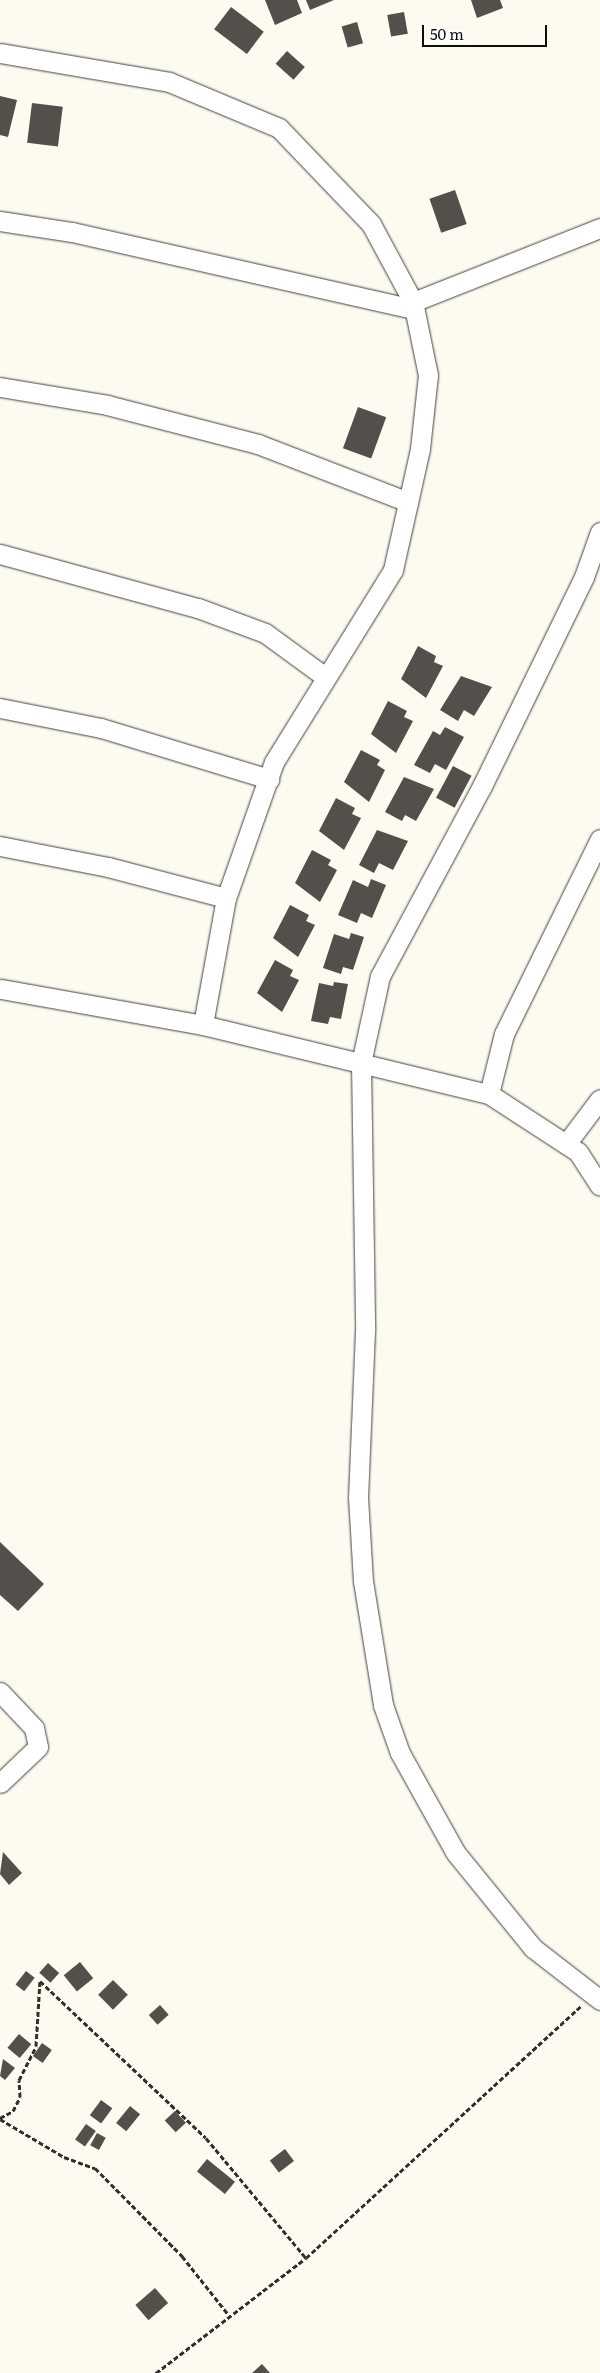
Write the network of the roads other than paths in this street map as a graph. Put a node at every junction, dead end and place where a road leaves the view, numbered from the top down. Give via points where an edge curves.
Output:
1 (0, 53) edge
2 (0, 221) edge
3 (599, 233) edge
4 (413, 305) junction
5 (0, 388) edge
6 (408, 502) junction
7 (600, 532) edge
8 (0, 554) edge
9 (324, 676) junction
10 (0, 708) edge
11 (268, 779) junction
12 (600, 839) edge
13 (0, 846) edge
14 (226, 898) junction
15 (0, 989) edge
16 (203, 1025) junction
17 (362, 1063) junction
18 (489, 1094) junction
19 (600, 1099) edge
20 (566, 1144) junction
21 (600, 1186) edge
22 (0, 1692) edge
23 (0, 1782) edge
24 (597, 1997) edge

1 - 4 street via 169,82 279,128 371,224
2 - 4 street via 72,232
3 - 4 street
4 - 6 street via 428,375
5 - 6 street via 108,405 258,444
6 - 9 street via 393,570
7 - 17 street via 584,577 482,786 380,976
8 - 9 street via 198,608 265,633
9 - 11 street
10 - 11 street via 101,728
11 - 14 street
12 - 18 street via 504,1034
13 - 14 street via 108,867
14 - 16 street
15 - 16 street
16 - 17 street
17 - 18 street
17 - 24 street via 365,1331 358,1496 363,1581 383,1705 400,1753 455,1852 534,1948
18 - 20 street
19 - 20 street
20 - 21 street via 578,1152
22 - 23 street via 34,1728 38,1747

